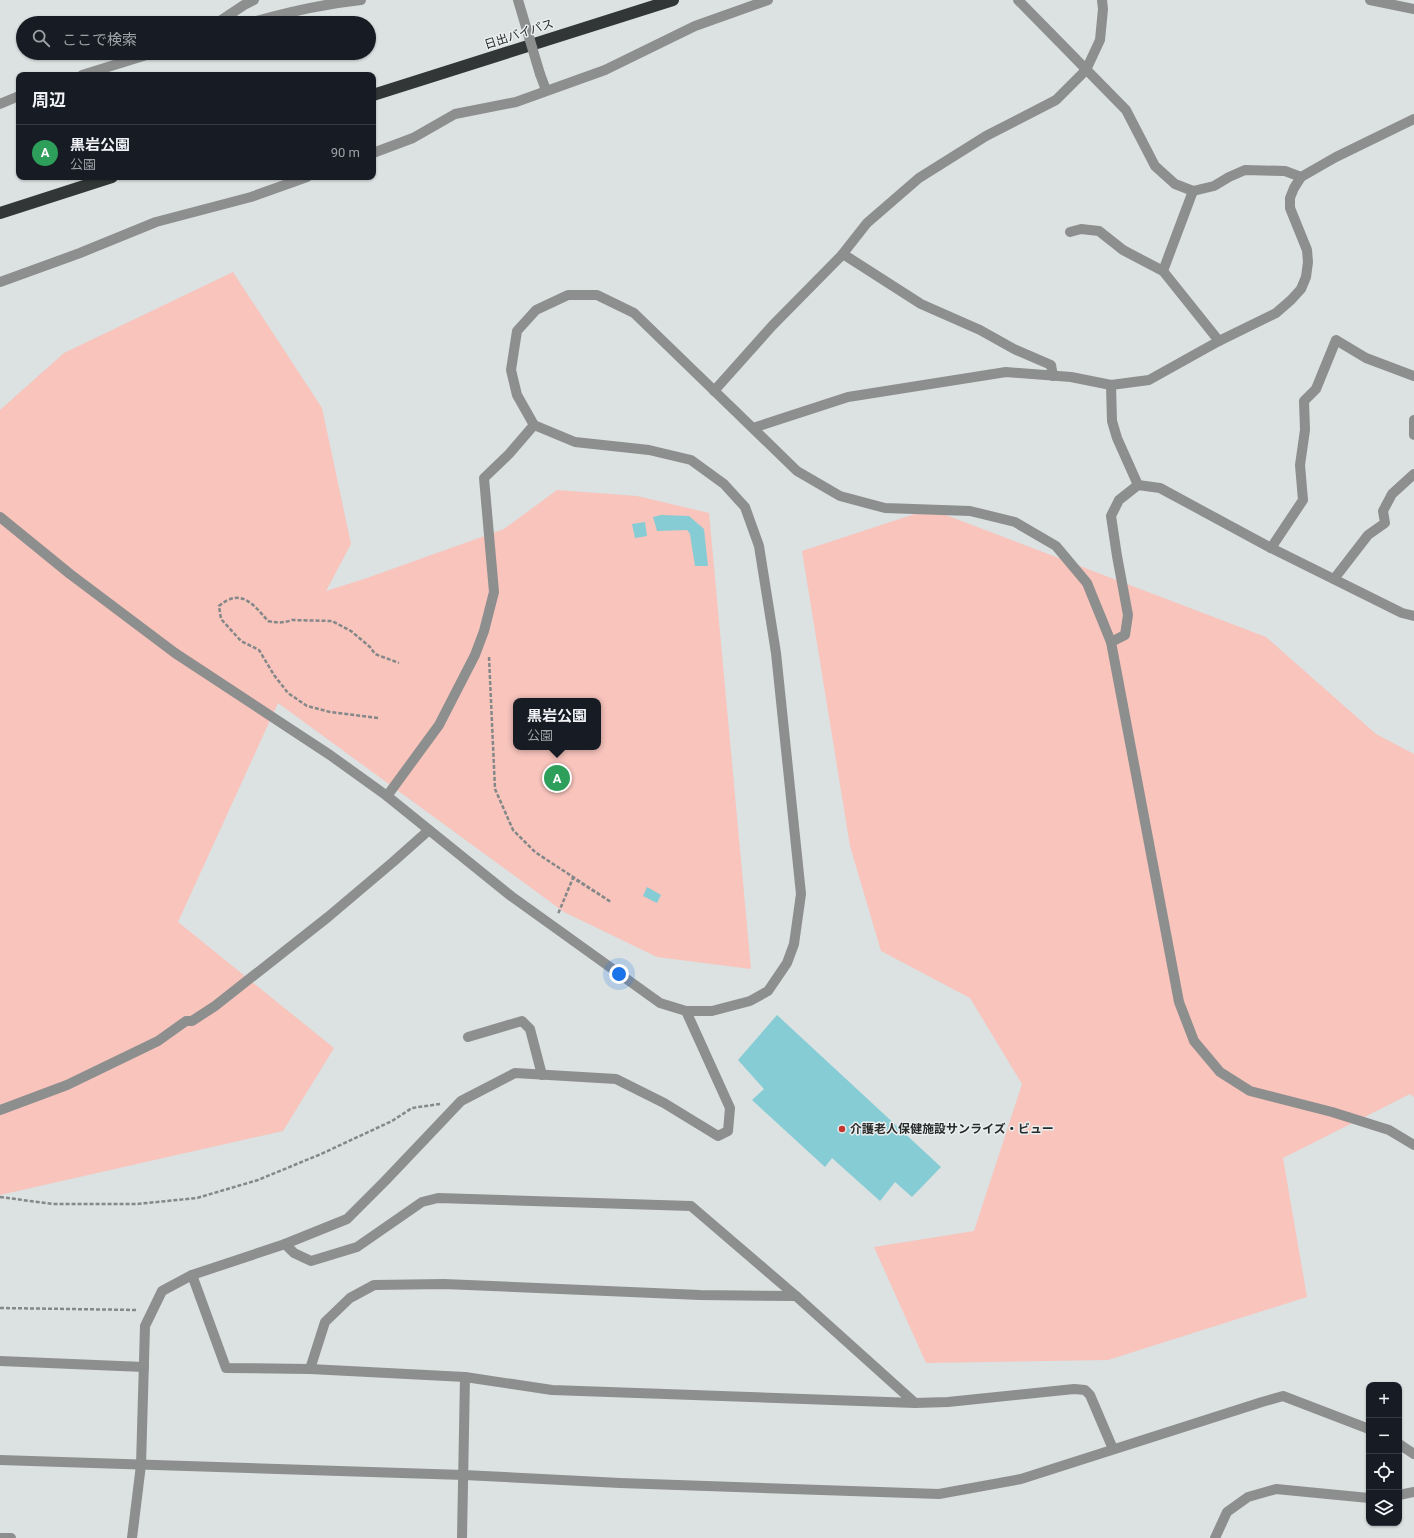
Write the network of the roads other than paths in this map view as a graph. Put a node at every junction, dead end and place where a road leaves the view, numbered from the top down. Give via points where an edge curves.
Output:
1 (254, 0) edge
2 (360, 0) edge
3 (518, 0) edge
4 (673, 0) edge
5 (768, 0) edge
6 (1018, 0) edge
7 (1102, 0) edge
8 (1370, 0) edge
9 (1414, 9) edge
10 (228, 16) edge
11 (272, 16) edge
12 (130, 60) edge
13 (1086, 70) junction
14 (92, 72) edge
15 (546, 90) junction
16 (376, 94) edge
17 (16, 97) edge
18 (0, 104) edge
19 (1414, 119) edge
20 (376, 152) edge
21 (1301, 177) junction
22 (103, 180) edge
23 (298, 180) edge
24 (1193, 191) junction
25 (0, 213) edge
26 (1070, 232) dead end
27 (843, 254) junction
28 (1163, 270) junction
29 (0, 282) edge
30 (1219, 341) junction
31 (1053, 376) junction
32 (1414, 376) edge
33 (1111, 385) junction
34 (714, 391) junction
35 (1414, 420) edge
36 (534, 425) junction
37 (753, 428) junction
38 (1414, 435) edge
39 (1414, 474) edge
40 (1138, 485) junction
41 (0, 518) edge
42 (1271, 548) junction
43 (1334, 580) junction
44 (1414, 616) edge
45 (1111, 642) junction
46 (387, 796) junction
47 (429, 830) junction
48 (686, 1011) junction
49 (468, 1037) dead end
50 (542, 1075) junction
51 (0, 1110) edge
52 (1414, 1145) edge
53 (285, 1244) junction
54 (192, 1275) junction
55 (796, 1296) junction
56 (0, 1361) edge
57 (144, 1367) junction
58 (310, 1369) junction
59 (465, 1377) junction
60 (915, 1403) junction
61 (1366, 1428) edge
62 (1402, 1446) edge
63 (1113, 1449) junction
64 (1414, 1454) edge
65 (0, 1460) edge
66 (141, 1465) junction
67 (464, 1476) junction
68 (1414, 1492) edge
69 (1402, 1494) edge
70 (1366, 1498) edge
71 (0, 1538) edge
72 (11, 1538) edge
73 (132, 1538) edge
74 (462, 1538) edge
75 (1215, 1538) edge

1 - 10 street
2 - 11 street via 332,3
3 - 15 street, bridge
4 - 16 highway, 日出バイパス
5 - 15 street via 695,26 605,70
6 - 13 street
7 - 13 street via 1100,40
8 - 9 street
12 - 14 street
13 - 24 street via 1126,110 1155,166 1175,184
13 - 27 street via 1056,100 986,136 919,178 867,223
15 - 20 street via 516,102 455,114 413,138
17 - 18 street
19 - 21 street
21 - 24 street via 1285,171 1245,170 1214,186
21 - 30 street via 1290,198 1290,208 1307,250 1306,277 1301,289 1276,313
22 - 25 highway
23 - 29 street via 250,197 156,222
24 - 28 street
26 - 28 street via 1081,229 1098,231 1124,250
27 - 31 street via 921,304 1051,365
27 - 34 street via 772,326
28 - 30 street
30 - 33 street via 1149,380
31 - 33 street
31 - 37 street via 1006,372 848,397
32 - 42 street via 1366,358 1336,340 1316,389 1304,401 1305,430 1300,465 1303,500
33 - 40 street via 1112,421
34 - 36 street via 634,313 597,296 568,296 536,310 517,331 511,370 517,395
34 - 37 street
35 - 38 street
36 - 46 street via 484,478 494,592 475,655 439,725
36 - 48 street via 575,442 649,450 691,460 724,484 746,507 759,546 776,652 801,894 794,944 787,963 768,991 750,1001 712,1011
37 - 45 street via 796,471 840,496 885,508 970,511 1015,522 1056,546 1087,583
39 - 43 street via 1392,494 1383,511 1385,523 1368,535
40 - 42 street via 1160,488
40 - 45 street via 1119,500 1111,516 1128,615 1125,635
41 - 46 street via 175,653 330,755
42 - 43 street
43 - 44 street via 1402,613
45 - 52 street via 1179,1002 1194,1041 1220,1072 1250,1090 1389,1130
46 - 47 street
47 - 48 street via 511,896 660,1003
47 - 51 street via 328,917 198,1018 186,1021 158,1041 67,1086
48 - 50 street via 730,1108 728,1131 718,1136 664,1103 616,1079
49 - 50 street via 522,1021 530,1029
50 - 53 street via 515,1073 461,1101 347,1219
53 - 54 street
53 - 55 street via 294,1253 311,1261 357,1247 422,1202 438,1198 691,1206
54 - 57 street via 162,1291 145,1326
54 - 58 street via 226,1368
55 - 58 street via 700,1295 444,1284 374,1285 350,1298 325,1322
55 - 60 street
56 - 57 street
57 - 66 street
58 - 59 street
59 - 60 street via 552,1390
59 - 67 street
60 - 63 street via 1085,1390 1090,1395
61 - 63 street via 1283,1396
62 - 64 street
63 - 67 street via 1020,1479 939,1494
65 - 66 street
66 - 67 street
66 - 73 street
67 - 74 street
68 - 69 street
70 - 75 street via 1276,1489 1248,1497 1227,1512
71 - 72 street

